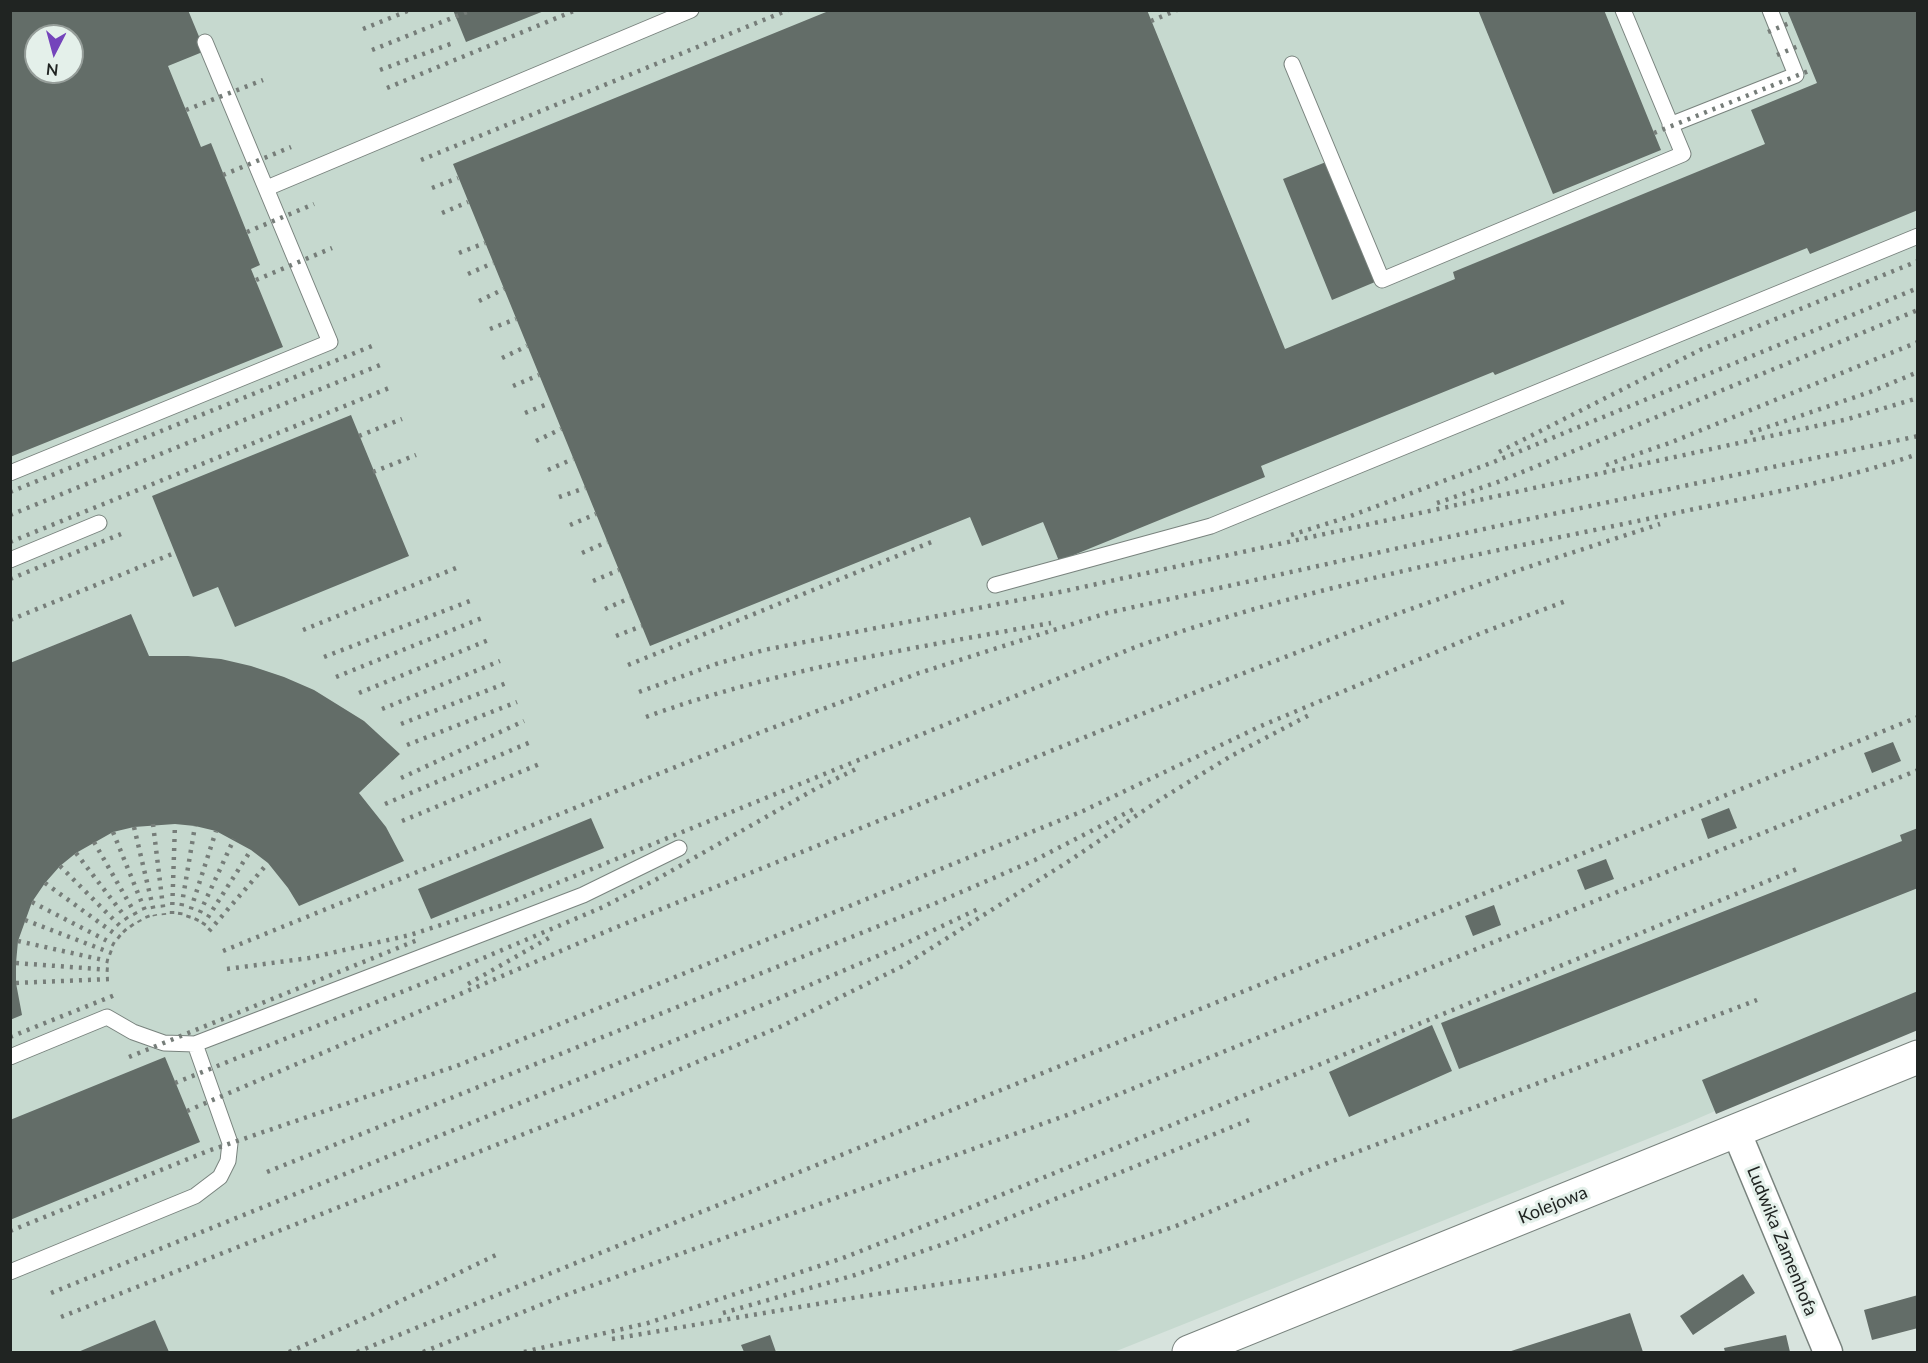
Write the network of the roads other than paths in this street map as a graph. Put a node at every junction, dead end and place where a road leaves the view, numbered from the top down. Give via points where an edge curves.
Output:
1 (691, 10) edge
2 (1623, 10) edge
3 (1770, 10) edge
4 (205, 42) dead end
5 (1292, 64) dead end
6 (1670, 125) junction
7 (267, 188) junction
8 (1917, 236) edge
9 (10, 473) edge
10 (99, 524) dead end
11 (10, 560) edge
12 (995, 585) dead end
13 (679, 848) dead end
14 (195, 1044) junction
15 (1917, 1057) edge
16 (10, 1058) edge
17 (1736, 1131) junction
18 (10, 1272) edge
19 (1189, 1353) edge
20 (1828, 1353) edge

1 - 7 lane
2 - 6 lane
3 - 6 lane via 1796,75
4 - 7 lane
5 - 6 lane via 1382,280 1683,154
7 - 9 lane via 330,342
8 - 12 lane via 1211,526
10 - 11 lane
13 - 14 lane via 583,895
14 - 16 lane via 164,1043 107,1017
14 - 18 lane via 230,1143 228,1161 220,1177 195,1196
15 - 17 street, Kolejowa
17 - 19 street, Kolejowa
17 - 20 street, Ludwika Zamenhofa

